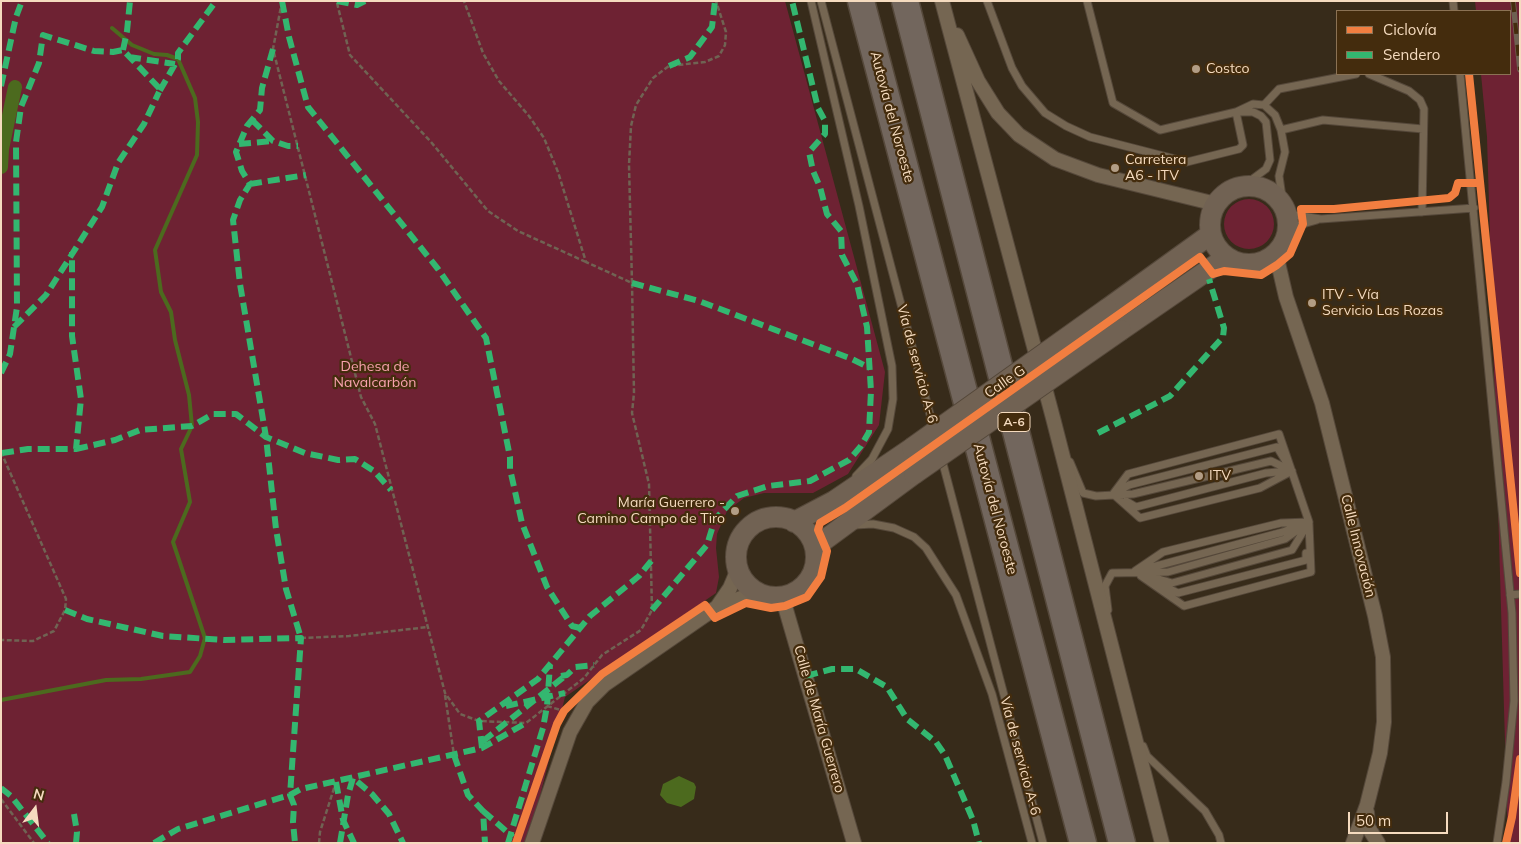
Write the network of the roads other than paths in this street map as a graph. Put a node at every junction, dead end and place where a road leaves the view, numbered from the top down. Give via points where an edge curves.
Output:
1 (811, 1) edge
2 (821, 1) edge
3 (861, 1) edge
4 (905, 1) edge
5 (942, 1) edge
6 (987, 1) edge
7 (1087, 1) edge
8 (946, 16) junction
9 (1351, 75) edge
10 (1371, 75) edge
11 (1460, 75) edge
12 (1264, 105) junction
13 (1236, 112) junction
14 (1423, 129) junction
15 (1281, 130) junction
16 (1243, 186) junction
17 (1216, 204) junction
18 (1474, 208) junction
19 (1422, 212) junction
20 (1286, 215) junction
21 (1322, 219) junction
22 (1211, 234) junction
23 (1276, 254) junction
24 (1227, 257) junction
25 (952, 348) junction
26 (1053, 418) junction
27 (1292, 471) junction
28 (1113, 494) junction
29 (834, 501) junction
30 (794, 522) junction
31 (1309, 522) junction
32 (837, 528) junction
33 (815, 547) junction
34 (738, 569) junction
35 (1135, 572) junction
36 (757, 592) junction
37 (1520, 594) edge
38 (1510, 595) junction
39 (782, 596) junction
40 (717, 607) junction
41 (1116, 667) junction
42 (1367, 805) junction
43 (532, 843) edge
44 (854, 843) edge
45 (1032, 843) edge
46 (1043, 843) edge
47 (1075, 843) edge
48 (1083, 843) edge
49 (1122, 843) edge
50 (1162, 843) edge
51 (1221, 843) edge
52 (1353, 843) edge
53 (1378, 843) edge
54 (1497, 843) edge

1 - 29 lane via 859,206 892,374 893,399 888,429 872,459
2 - 46 lane, Vía de servicio A-6
3 - 25 highway, Autovía del Noroeste
4 - 49 highway, A-6
5 - 8 street
6 - 13 lane via 1022,86 1045,113 1090,137 1187,162 1239,149 1243,145
7 - 13 lane via 1113,103 1160,130
8 - 17 street via 998,114 1019,135 1055,159 1098,175
8 - 26 street
9 - 12 lane via 1279,89
10 - 14 lane via 1409,91 1420,100 1424,109
11 - 18 lane
12 - 13 lane via 1253,104
12 - 15 lane via 1274,114
13 - 16 lane via 1253,112 1266,122 1270,160 1266,168
14 - 15 lane via 1323,120
14 - 19 lane
15 - 20 lane via 1285,152 1279,176
16 - 17 street via 1223,195
16 - 20 street via 1266,189 1276,195
17 - 22 street via 1211,214
18 - 19 lane
18 - 38 lane
19 - 21 lane
20 - 21 lane
20 - 21 lane
20 - 23 street via 1287,238
22 - 24 street
22 - 29 street, Calle G, bridge
23 - 24 street via 1267,260 1246,264
23 - 42 street, Calle Innovación via 1286,297 1322,403 1376,616 1383,657 1384,722
24 - 32 street, Calle G, bridge
25 - 47 highway via 952,373
25 - 48 highway, Autovía del Noroeste
26 - 28 lane via 1083,493 1096,496
26 - 41 street
27 - 28 lane via 1272,461 1133,494
27 - 28 lane via 1266,473 1136,507
27 - 28 lane via 1260,488 1140,518
27 - 28 lane via 1276,447 1129,485
27 - 28 lane via 1279,434 1128,474
27 - 31 lane
29 - 30 street, Calle G
30 - 33 street via 807,532
30 - 34 street via 770,518 748,529 737,548
31 - 35 lane
31 - 35 lane via 1281,523 1163,552
31 - 35 lane via 1292,550 1172,583
31 - 35 lane via 1306,560 1178,593
31 - 35 lane via 1311,572 1184,606
32 - 33 street, Calle G
32 - 45 lane via 873,524 894,528 914,537 926,548 956,595 992,694
33 - 39 street via 815,562 808,580 801,588
34 - 36 street via 742,579
34 - 40 street
35 - 41 lane via 1112,573 1105,586
36 - 39 street via 772,597
36 - 40 street
37 - 38 lane
38 - 54 lane via 1514,701
39 - 44 street, Calle de María Guerrero
40 - 43 street via 604,685 587,702 570,732
41 - 50 street
41 - 51 lane via 1147,756 1206,811
42 - 52 street, Calle Innovación
42 - 53 street via 1368,828

